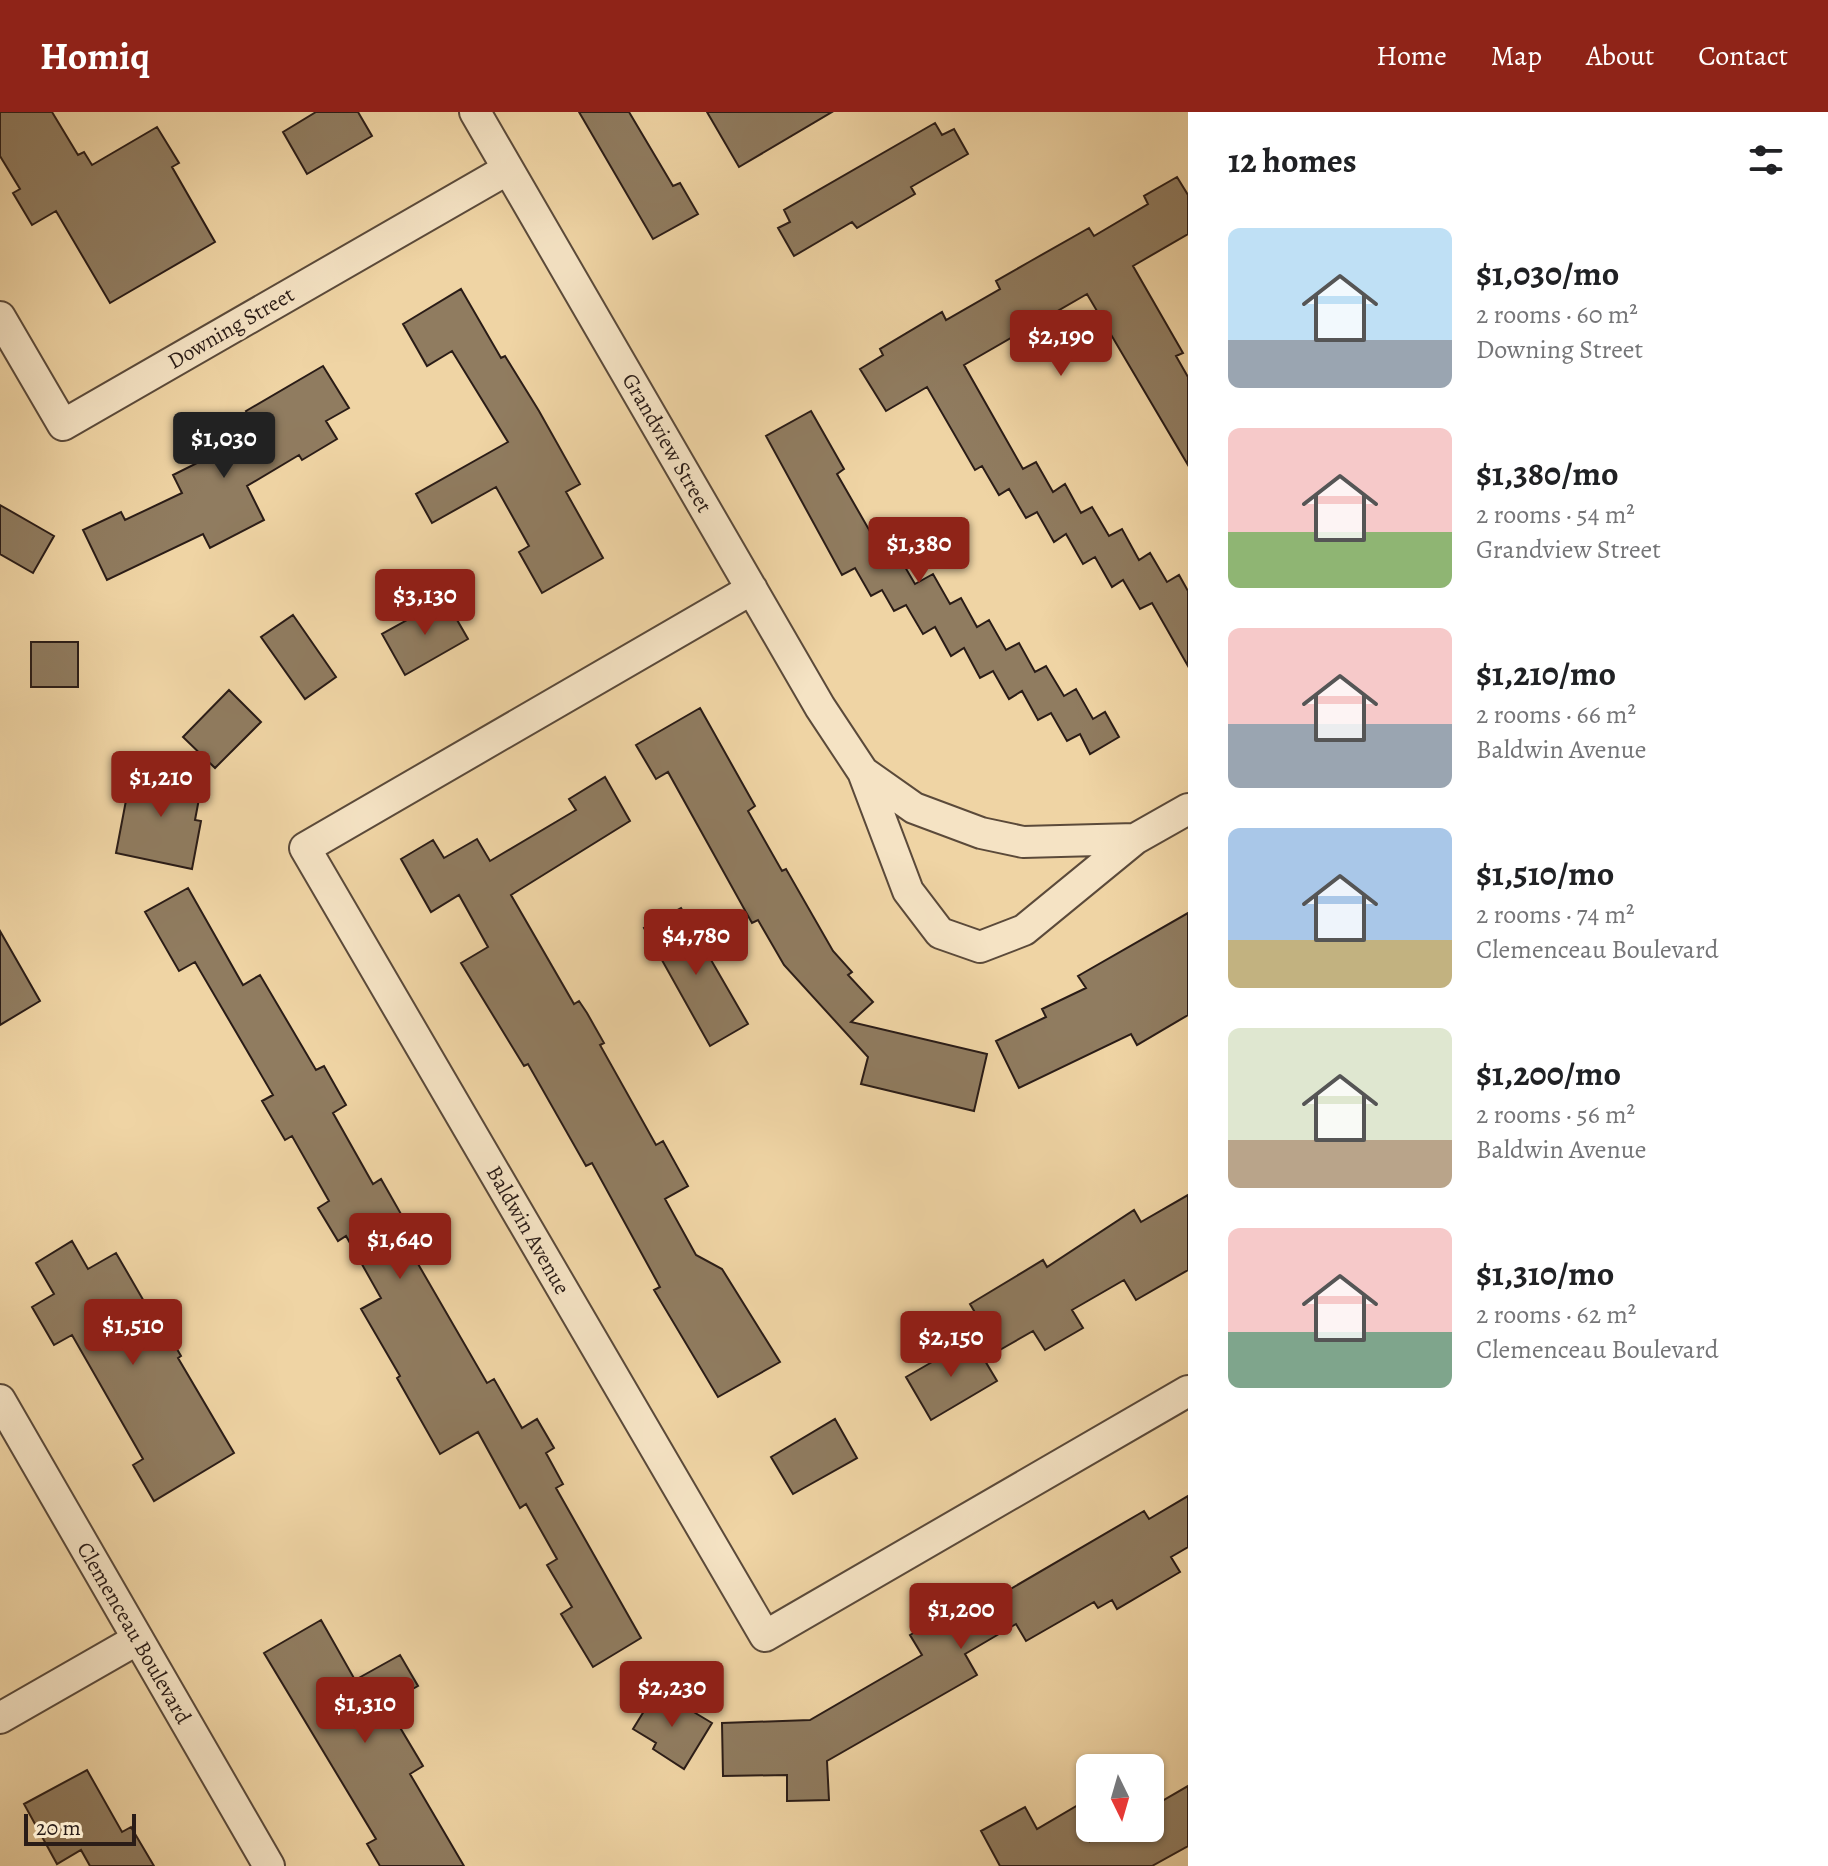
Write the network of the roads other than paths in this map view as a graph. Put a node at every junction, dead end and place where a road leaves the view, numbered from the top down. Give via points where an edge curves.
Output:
1 (475, 112) edge
2 (508, 169) junction
3 (0, 317) edge
4 (752, 589) junction
5 (863, 772) junction
6 (1188, 809) edge
7 (1135, 839) junction
8 (1188, 1391) edge
9 (0, 1400) edge
10 (138, 1639) junction
11 (0, 1718) edge
12 (269, 1866) edge

1 - 2 street, Grandview Street
2 - 3 street, Downing Street via 63,425
2 - 4 street, Grandview Street
4 - 5 street, Grandview Street
4 - 8 street, Baldwin Avenue via 305,848 765,1636
5 - 7 street, Grandview Street via 914,808 981,833 1023,842
5 - 7 street, Grandview Street via 908,891 940,933 980,947 1024,930
6 - 7 street, Grandview Street
9 - 10 street, Clemenceau Boulevard
10 - 11 street
10 - 12 street, Clemenceau Boulevard

